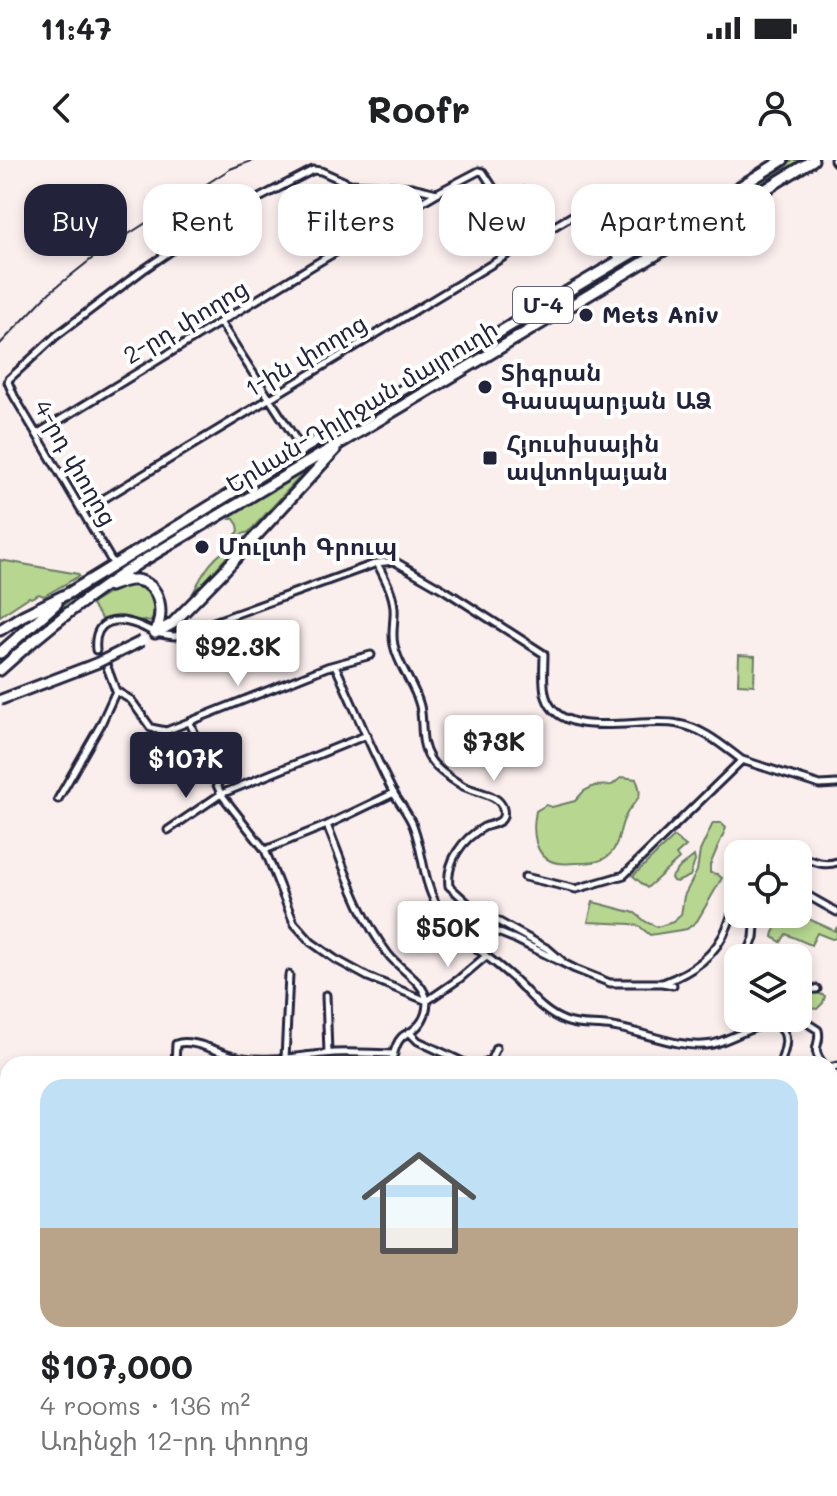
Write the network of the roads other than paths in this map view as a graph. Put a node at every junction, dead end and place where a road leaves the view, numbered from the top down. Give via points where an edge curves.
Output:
1 (783, 160) edge
2 (813, 160) edge
3 (454, 184) edge
4 (491, 184) edge
5 (437, 193) joint
6 (555, 226) edge
7 (505, 256) edge
8 (619, 260) junction
9 (220, 322) junction
10 (269, 399) junction
11 (37, 434) junction
12 (344, 441) junction
13 (303, 449) junction
14 (278, 465) junction
15 (284, 476) junction
16 (82, 512) junction
17 (133, 553) junction
18 (139, 563) junction
19 (377, 563) junction
20 (114, 565) junction
21 (96, 591) junction
22 (69, 593) junction
23 (0, 630) edge
24 (155, 633) junction
25 (142, 641) dead end
26 (96, 650) dead end
27 (0, 653) edge
28 (371, 655) dead end
29 (335, 665) junction
30 (107, 667) dead end
31 (0, 670) edge
32 (116, 691) junction
33 (0, 700) edge
34 (190, 723) junction
35 (367, 735) junction
36 (742, 760) junction
37 (837, 784) edge
38 (394, 793) junction
39 (221, 794) junction
40 (58, 799) dead end
41 (327, 825) junction
42 (168, 830) dead end
43 (265, 850) junction
44 (812, 861) edge
45 (837, 862) edge
46 (525, 877) dead end
47 (812, 898) edge
48 (837, 912) edge
49 (449, 921) junction
50 (727, 928) edge
51 (486, 956) junction
52 (562, 961) junction
53 (289, 975) dead end
54 (662, 983) junction
55 (673, 985) dead end
56 (812, 989) edge
57 (817, 989) dead end
58 (326, 995) dead end
59 (427, 1001) junction
60 (812, 1028) edge
61 (409, 1032) junction
62 (496, 1048) dead end
63 (328, 1053) junction
64 (394, 1054) joint
65 (175, 1056) edge
66 (232, 1056) edge
67 (285, 1056) edge
68 (306, 1056) edge
69 (450, 1056) edge
70 (492, 1056) edge
71 (783, 1056) edge
72 (817, 1056) edge

1 - 8 highway, Երևան-Դիլիջան մայրուղի / Մ-4
2 - 12 highway, Երևան-Դիլիջան մայրուղի / Մ-4
3 - 4 street, 2-րդ փողոց via 479,171
5 - 9 street, 2-րդ փողոց
5 - 11 street, 4-րդ փողոց via 350,184 313,170 215,221 56,336 9,379
6 - 8 street, 1-ին փողոց via 589,210
7 - 10 street, 1-ին փողոց
8 - 13 highway, Երևան-Դիլիջան մայրուղի / Մ-4
9 - 10 street
9 - 11 street, 2-րդ փողոց
10 - 13 street
10 - 16 street, 1-ին փողոց
11 - 16 street, 4-րդ փողոց
12 - 15 highway, Երևան-Դիլիջան մայրուղի / Մ-4
12 - 24 highway via 213,583 172,624
13 - 14 highway, Երևան-Դիլիջան մայրուղի / Մ-4
14 - 15 highway via 285,468
14 - 17 highway, Երևան-Դիլիջան մայրուղի / Մ-4
15 - 18 highway, Երևան-Դիլիջան մայրուղի / Մ-4
16 - 20 street, 4-րդ փողոց
17 - 18 highway via 132,560
17 - 20 highway, Երևան-Դիլիջան մայրուղի / Մ-4
18 - 21 highway, Երևան-Դիլիջան մայրուղի / Մ-4
19 - 24 street via 175,636
19 - 36 street via 394,561 544,654 545,695 553,711 569,722 677,723 699,730
19 - 52 street via 392,597 394,646 419,703 424,748 454,781 503,806 501,820 466,841 452,860 449,886 472,907
20 - 22 highway, Երևան-Դիլիջան մայրուղի / Մ-4
21 - 24 highway via 125,580 147,584 160,605
21 - 31 highway, Մ-4
22 - 23 highway
22 - 27 highway, Մ-4
24 - 26 street via 125,621 103,624
25 - 33 main road, bridge
28 - 29 street
29 - 34 street
29 - 35 street
30 - 32 street
32 - 34 street via 131,700 151,728 166,731
32 - 40 street
34 - 39 street
35 - 38 street
35 - 39 street
36 - 37 street via 820,785
36 - 46 street via 624,875 576,889
38 - 41 street
38 - 49 street via 414,826 428,885
39 - 42 street
39 - 43 street
41 - 43 street
41 - 59 street via 365,920 390,957 424,989
43 - 59 street via 294,923 311,942 368,977
44 - 45 street
47 - 48 street
49 - 51 street
49 - 52 street via 460,917
50 - 54 street via 695,969
51 - 59 street
51 - 71 street via 530,998 567,1022 629,1029 687,1044 713,1044 776,1026 786,1037
52 - 54 street via 610,983
53 - 67 street
54 - 55 street
56 - 57 street
58 - 63 street
59 - 61 street via 422,1022
60 - 72 street via 819,1033
61 - 64 street
61 - 69 street
62 - 70 street
63 - 64 street
63 - 68 street
65 - 66 street via 176,1044 183,1042

